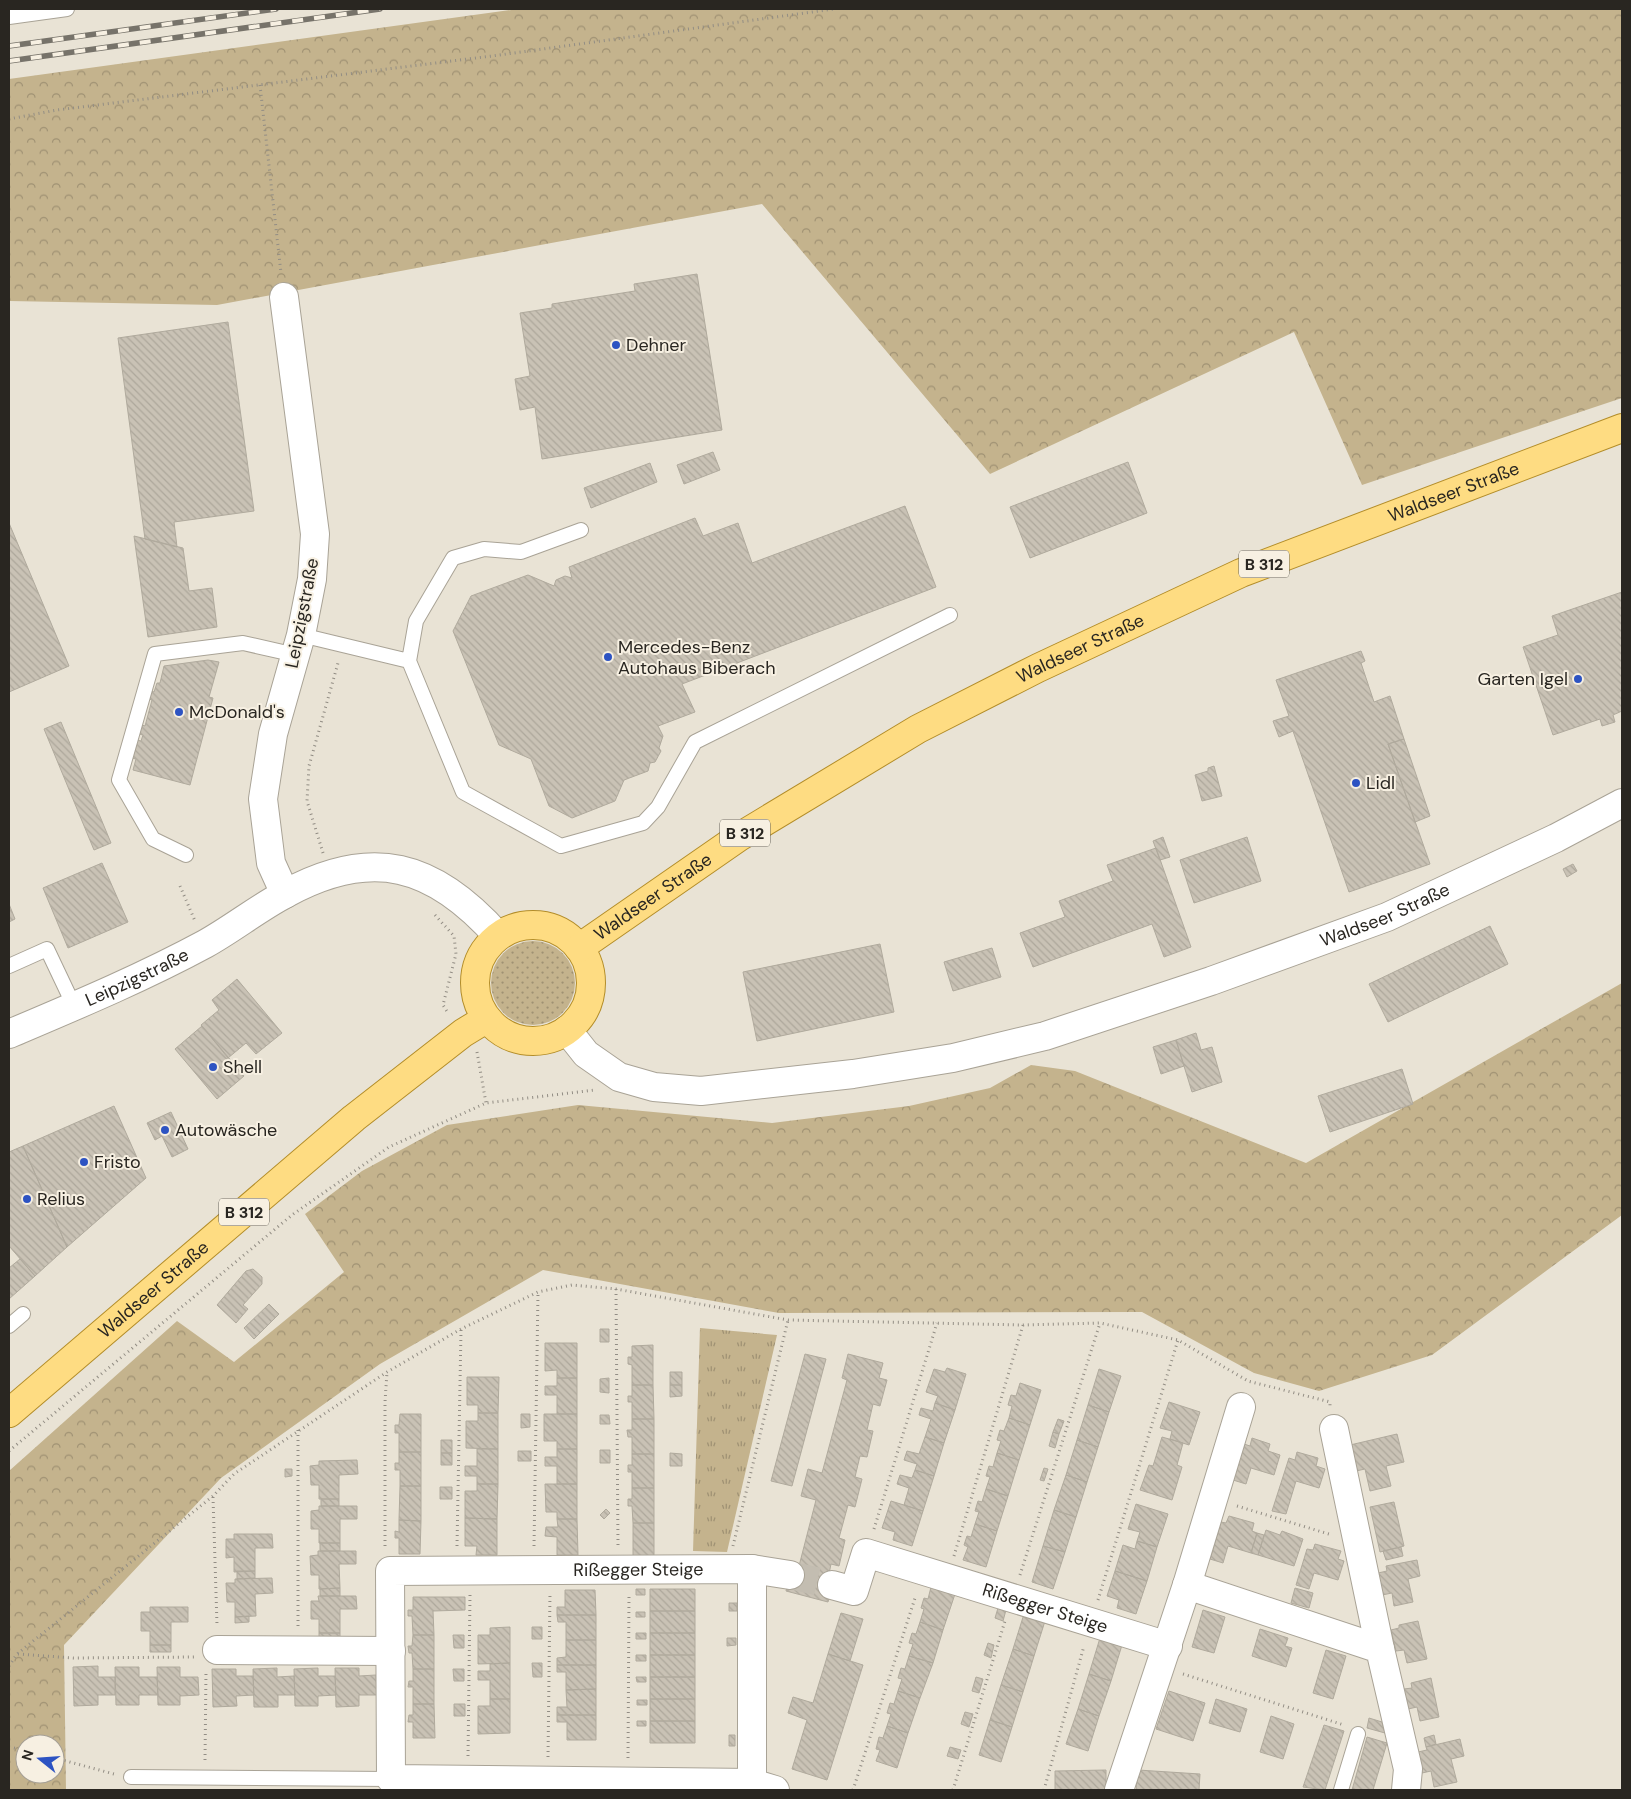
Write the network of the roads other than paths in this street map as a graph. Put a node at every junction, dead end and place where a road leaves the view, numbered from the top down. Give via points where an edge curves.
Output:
1 (67, 9) edge
2 (9, 17) edge
3 (284, 297) road end
4 (1622, 428) edge
5 (581, 530) dead end
6 (950, 615) dead end
7 (298, 645) junction
8 (410, 661) junction
9 (1622, 803) edge
10 (186, 855) dead end
11 (285, 894) junction
12 (498, 936) junction
13 (579, 948) junction
14 (9, 966) edge
15 (74, 1006) junction
16 (486, 1019) junction
17 (567, 1030) junction
18 (9, 1034) edge
19 (23, 1314) dead end
20 (9, 1326) edge
21 (1241, 1408) dead end
22 (9, 1413) edge
23 (1334, 1429) dead end
24 (740, 1569) junction
25 (790, 1574) tunnel mouth
26 (832, 1585) tunnel mouth
27 (1187, 1585) junction
28 (1380, 1649) junction
29 (391, 1651) junction
30 (212, 1654) road end
31 (1164, 1656) junction
32 (1354, 1731) road end
33 (131, 1777) road end
34 (391, 1779) junction
35 (759, 1788) edge
36 (1119, 1790) edge
37 (1341, 1790) edge
38 (1406, 1790) edge

1 - 2 lane
3 - 7 street, Leipzigstraße via 314,534 312,578
4 - 13 main road, Waldseer Straße / B 312 via 1241,573 1038,668 918,729 739,837
5 - 8 lane via 522,552 484,549 453,558 416,621
6 - 8 lane via 695,742 658,806 643,822 561,846 463,792
7 - 8 lane
7 - 10 lane via 243,643 155,654 119,780 153,839
7 - 11 street, Leipzigstraße via 273,734 263,799 271,863
9 - 17 street, Waldseer Straße via 1556,838 1387,917 1211,981 1045,1036 953,1058 701,1091 654,1088 619,1077 586,1054
11 - 12 street, Leipzigstraße via 330,873 380,866 405,870 431,879 451,892 477,911
11 - 15 street, Leipzigstraße via 205,944
12 - 13 main road via 519,926 538,924 557,929
12 - 16 main road via 486,946 477,964 474,983 477,1002
13 - 17 main road via 591,973 591,993 585,1011
14 - 15 lane via 47,949
15 - 18 street, Leipzigstraße
16 - 17 main road via 500,1032 518,1040 537,1042
16 - 22 main road, Waldseer Straße / B 312 via 463,1033 354,1118
19 - 20 lane
21 - 27 street
23 - 28 street
24 - 25 street, Rißegger Steige
24 - 29 street, Rißegger Steige via 390,1571
24 - 35 street
26 - 31 street, Rißegger Steige via 854,1591 866,1553 1091,1622
27 - 28 street
27 - 31 street
28 - 38 street via 1408,1769
29 - 30 street via 298,1650
29 - 34 street
31 - 36 street
32 - 37 lane
33 - 34 lane
34 - 35 street via 628,1781

